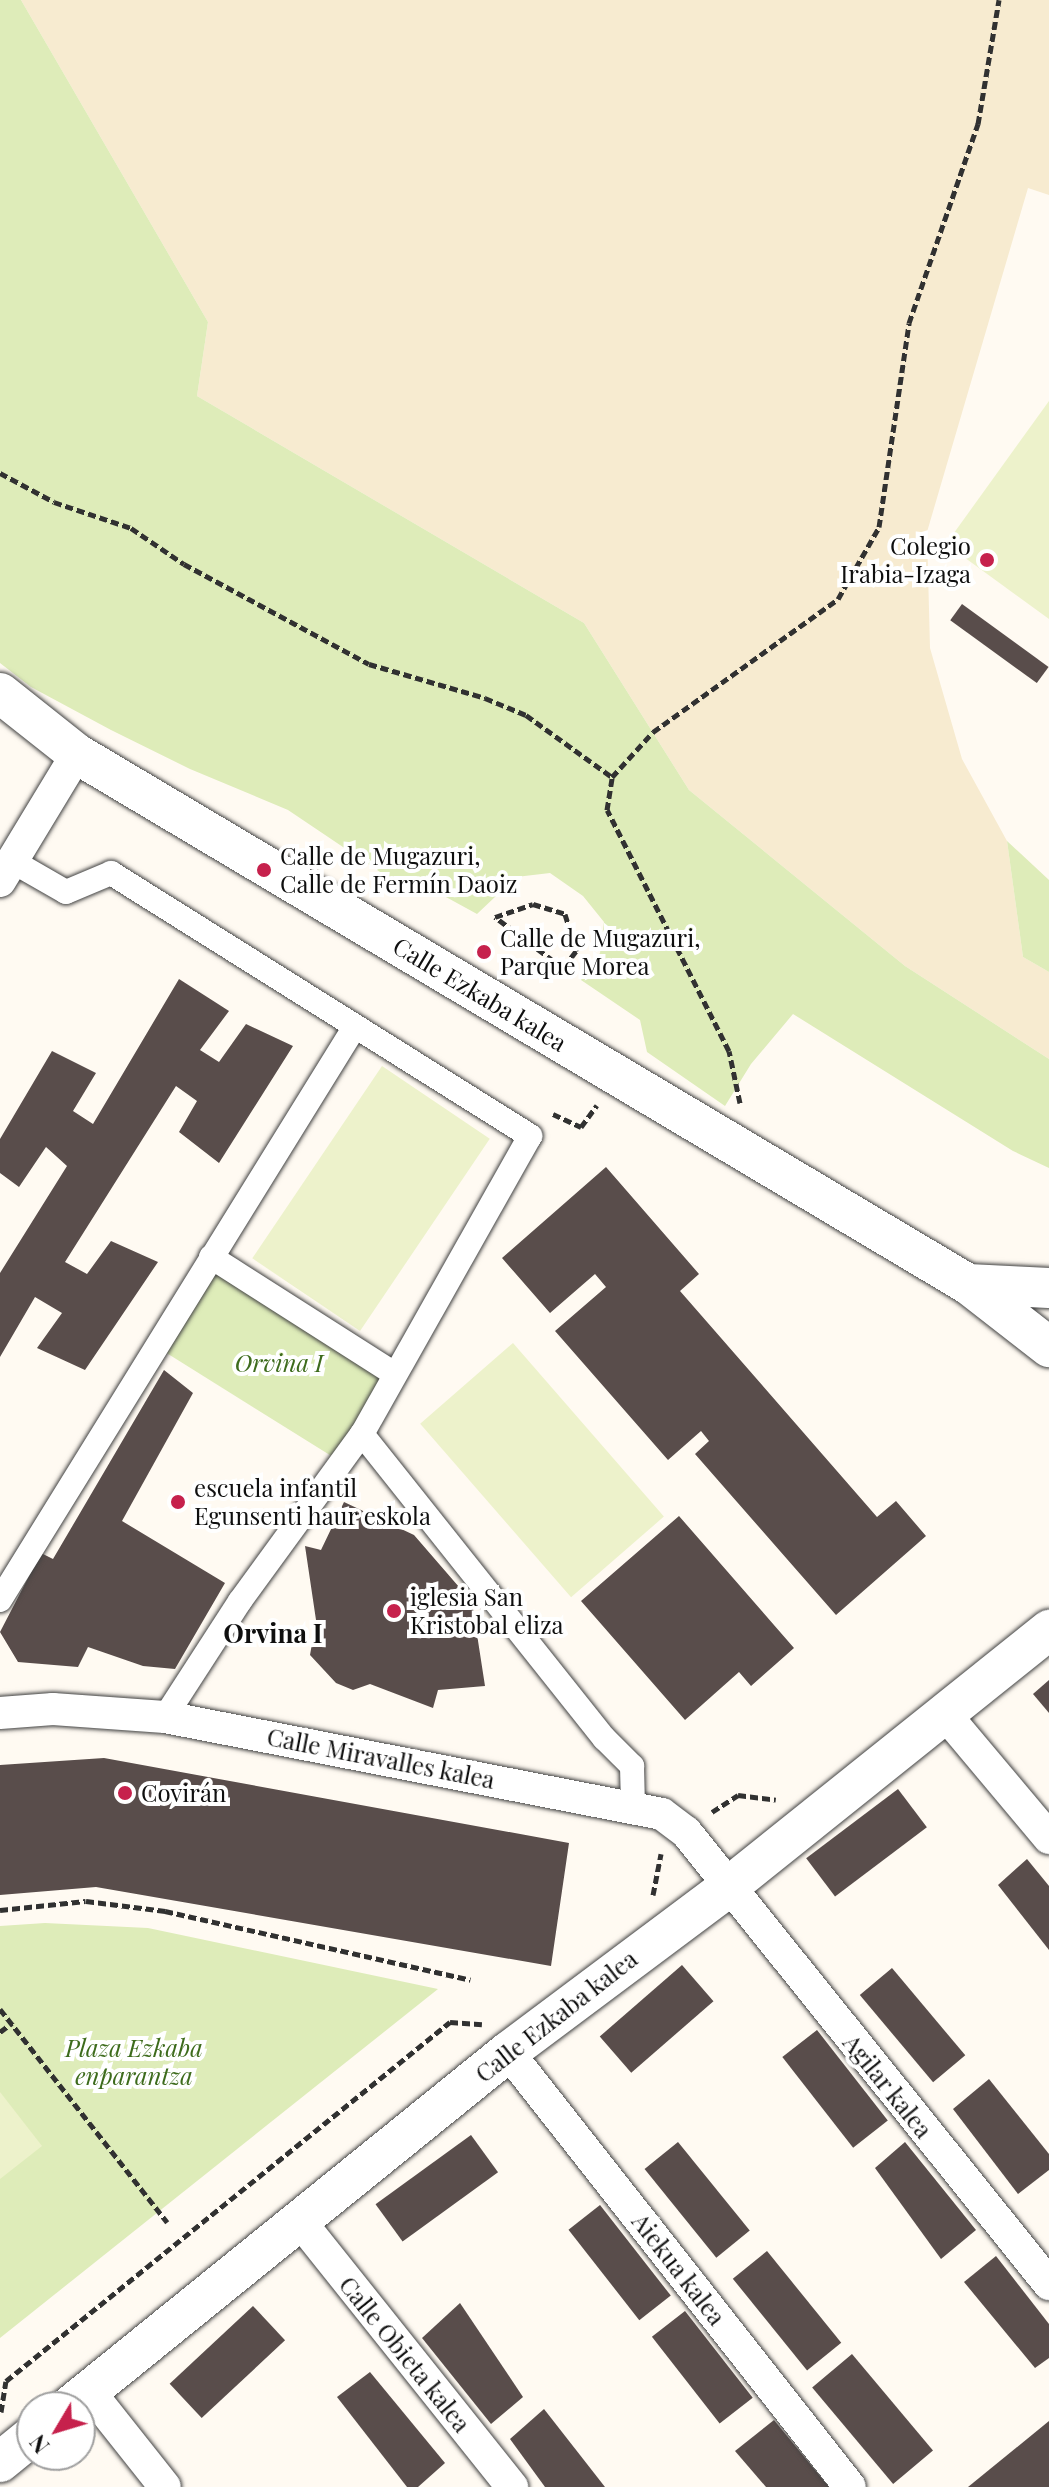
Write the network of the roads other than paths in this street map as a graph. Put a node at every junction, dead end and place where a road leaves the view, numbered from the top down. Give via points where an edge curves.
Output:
1 (0, 693) edge
2 (77, 754) junction
3 (6, 871) edge
4 (354, 1028) junction
5 (211, 1257) junction
6 (968, 1284) junction
7 (1049, 1288) edge
8 (1049, 1347) edge
9 (395, 1374) junction
10 (362, 1434) junction
11 (0, 1600) edge
12 (1048, 1630) edge
13 (0, 1713) edge
14 (945, 1714) junction
15 (165, 1717) junction
16 (633, 1807) junction
17 (1049, 1838) edge
18 (727, 1888) junction
19 (499, 2038) junction
20 (299, 2220) junction
21 (1049, 2284) edge
22 (89, 2391) edge
23 (96, 2416) edge
24 (16, 2449) edge
25 (0, 2462) edge
26 (165, 2487) edge
27 (512, 2487) edge
28 (850, 2487) edge

1 - 2 street, Calle Ezkaba kalea
2 - 3 street
2 - 6 street, Calle Ezkaba kalea
3 - 4 street via 66,892 111,873
4 - 5 street
4 - 9 street via 530,1136
5 - 9 street
5 - 11 street
6 - 7 street, Calle Ezkaba kalea
6 - 8 street, Calle Ezkaba kalea
9 - 10 street
10 - 15 street via 240,1601
10 - 16 street via 604,1738 632,1766
12 - 14 street, Calle Ezkaba kalea
13 - 15 street, Calle Miravalles kalea via 53,1709
14 - 17 street
14 - 18 street, Calle Ezkaba kalea
15 - 16 street, Calle Miravalles kalea
16 - 18 street, Calle Miravalles kalea via 676,1822
18 - 19 street, Calle Ezkaba kalea
18 - 21 street, Agilar kalea
19 - 20 street, Calle Ezkaba kalea
19 - 28 street, Aiekua kalea
20 - 22 street, Calle Ezkaba kalea
20 - 27 street, Calle Obieta kalea
23 - 26 street
24 - 25 street

